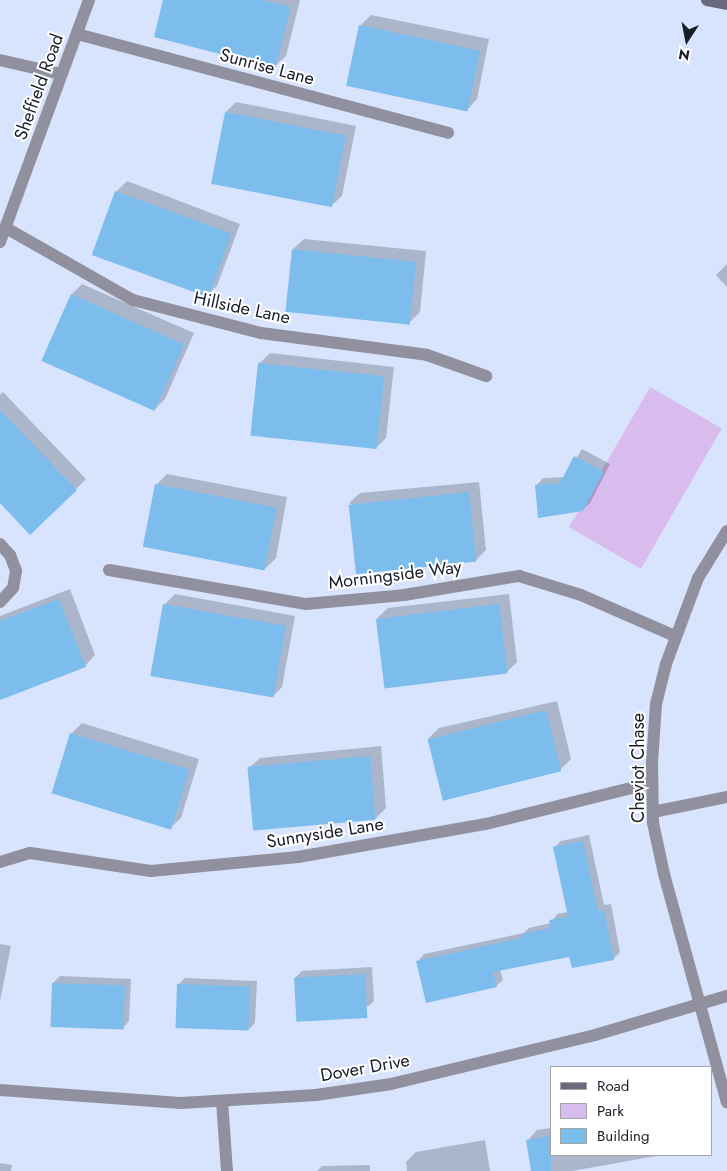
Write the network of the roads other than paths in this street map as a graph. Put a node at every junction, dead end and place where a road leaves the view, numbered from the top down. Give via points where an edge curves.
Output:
1 (89, 0) edge
2 (707, 0) edge
3 (727, 4) edge
4 (76, 34) junction
5 (0, 60) edge
6 (62, 74) junction
7 (448, 133) dead end
8 (6, 228) junction
9 (0, 242) edge
10 (486, 376) dead end
11 (727, 531) edge
12 (0, 544) edge
13 (109, 570) dead end
14 (0, 602) edge
15 (675, 636) junction
16 (652, 782) junction
17 (727, 797) edge
18 (653, 812) junction
19 (0, 862) edge
20 (727, 996) edge
21 (700, 1005) junction
22 (0, 1090) edge
23 (222, 1101) junction
24 (727, 1102) edge
25 (227, 1171) edge

1 - 4 street, Sheffield Road
2 - 3 main road
4 - 6 street, Sheffield Road
4 - 7 street, Sunrise Lane
5 - 6 street
6 - 8 street, Sheffield Road
8 - 9 street, Sheffield Road
8 - 10 street, Hillside Lane via 133,300 261,333 428,355
11 - 15 street, Cheviot Chase via 698,578
12 - 14 street via 10,555 16,571 13,588
13 - 15 street, Morningside Way via 306,604 404,594 519,576 582,595
15 - 16 street, Cheviot Chase via 656,704
16 - 18 street, Cheviot Chase
16 - 19 street, Sunnyside Lane via 486,824 298,856 151,871 30,853
17 - 18 street
18 - 21 street, Cheviot Chase via 664,874
20 - 21 street, Dover Drive
21 - 23 street, Dover Drive via 595,1035 390,1084
21 - 24 street, Cheviot Chase
22 - 23 street, Dover Drive via 180,1103
23 - 25 street

